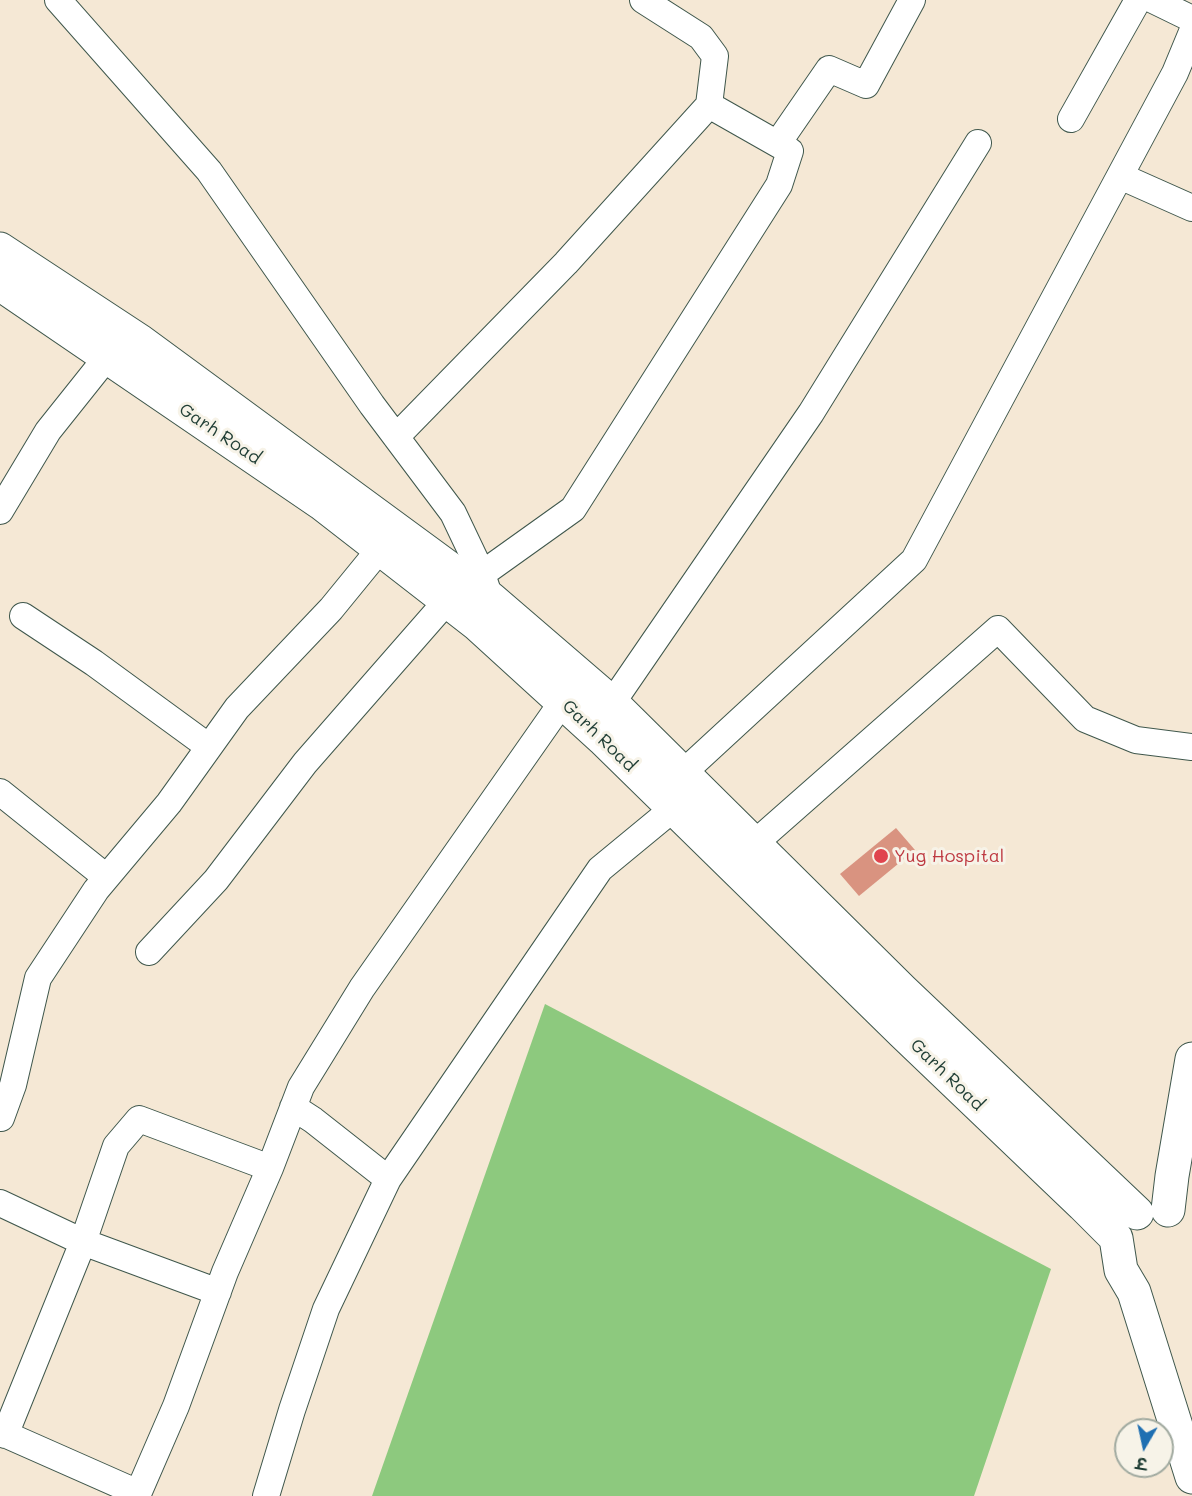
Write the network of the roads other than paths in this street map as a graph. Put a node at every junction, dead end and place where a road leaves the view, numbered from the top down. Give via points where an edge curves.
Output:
1 (58, 0) edge
2 (643, 0) edge
3 (912, 0) edge
4 (1138, 0) edge
5 (1153, 0) edge
6 (1192, 19) edge
7 (1192, 32) edge
8 (709, 105) junction
9 (1071, 119) dead end
10 (778, 143) junction
11 (978, 143) dead end
12 (1120, 176) junction
13 (1192, 208) edge
14 (0, 249) edge
15 (0, 284) edge
16 (107, 357) junction
17 (184, 392) junction
18 (396, 437) junction
19 (0, 511) edge
20 (380, 549) junction
21 (472, 595) junction
22 (22, 616) dead end
23 (563, 701) junction
24 (612, 703) junction
25 (209, 747) junction
26 (1192, 747) edge
27 (684, 772) junction
28 (0, 792) edge
29 (674, 808) junction
30 (755, 843) junction
31 (106, 877) junction
32 (840, 949) junction
33 (149, 952) dead end
34 (1192, 1059) edge
35 (293, 1107) junction
36 (1, 1118) edge
37 (270, 1168) junction
38 (388, 1179) junction
39 (0, 1203) edge
40 (1166, 1215) edge
41 (83, 1242) junction
42 (1118, 1254) junction
43 (218, 1292) junction
44 (3, 1433) edge
45 (1192, 1477) edge
46 (138, 1495) edge
47 (266, 1496) edge

1 - 18 street via 209,171
2 - 8 street via 701,37 714,56
3 - 10 street via 866,85 829,69
4 - 9 street
5 - 6 street
7 - 12 street via 1175,74
8 - 10 street
8 - 18 street via 566,263
10 - 21 street via 790,151 779,186 573,508
11 - 24 street via 811,413
12 - 13 street
12 - 27 street via 914,560
14 - 17 main road, Garh Road via 140,341
15 - 16 main road, Garh Road
16 - 17 main road, Garh Road
16 - 19 street via 48,431
17 - 20 main road, Garh Road
17 - 21 main road, Garh Road
18 - 21 street via 453,513
20 - 21 main road, Garh Road
20 - 25 street via 331,609 237,708
21 - 23 main road, Garh Road
21 - 24 main road, Garh Road
21 - 33 street via 305,763 216,880
22 - 25 street
23 - 29 main road, Garh Road
23 - 35 street via 362,988 301,1087
24 - 27 main road, Garh Road
25 - 31 street via 169,803
26 - 30 street via 1136,740 1085,719 998,629
27 - 30 main road, Garh Road
28 - 31 street
29 - 32 main road, Garh Road
29 - 38 street via 600,869
30 - 32 main road, Garh Road
31 - 36 street via 38,978 14,1084
32 - 40 main road, Garh Road
32 - 42 main road, Garh Road
34 - 40 main road
35 - 37 street
35 - 38 street
37 - 41 street via 139,1119 116,1146
37 - 43 street
38 - 47 street via 326,1309
39 - 41 street
40 - 42 main road
41 - 43 street
41 - 44 street
42 - 45 main road, Garh Road via 1134,1292
43 - 46 street
44 - 46 street

